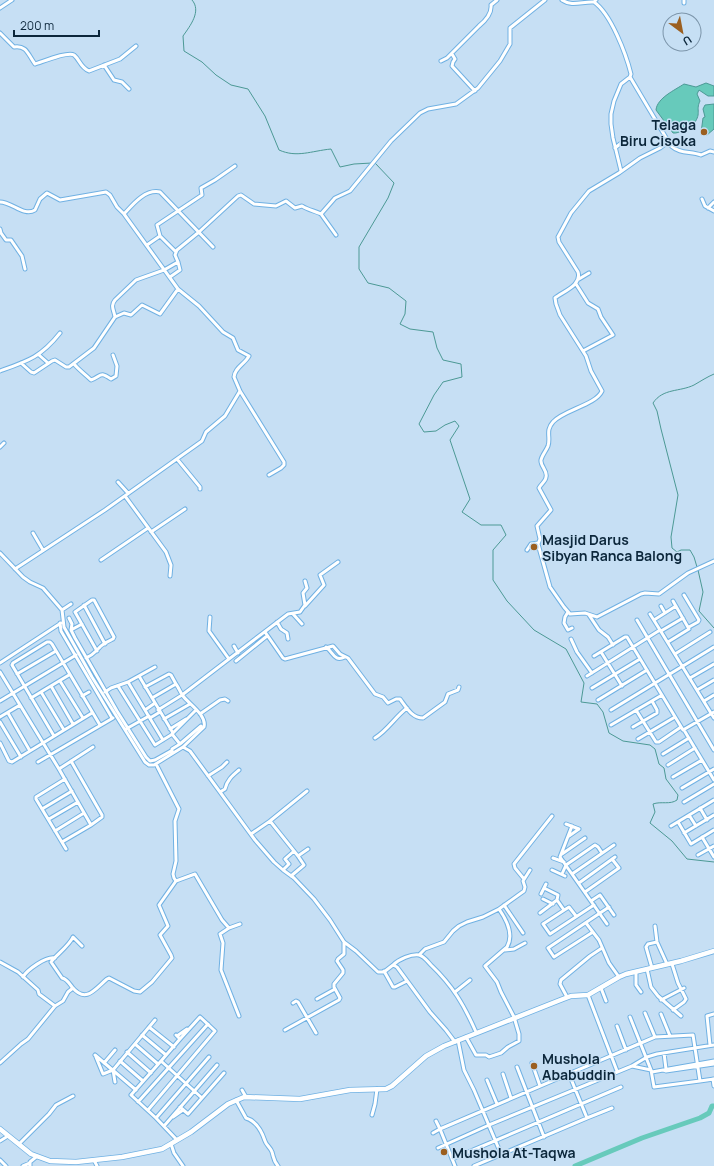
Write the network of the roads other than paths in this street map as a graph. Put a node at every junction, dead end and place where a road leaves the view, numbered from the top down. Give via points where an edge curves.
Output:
1 (12, 0) edge
2 (497, 0) edge
3 (545, 0) edge
4 (562, 0) edge
5 (592, 1) edge
6 (0, 8) edge
7 (0, 33) edge
8 (136, 46) dead end
9 (452, 54) junction
10 (441, 61) dead end
11 (104, 65) junction
12 (630, 77) junction
13 (128, 89) dead end
14 (475, 90) junction
15 (625, 140) dead end
16 (668, 142) junction
17 (615, 148) junction
18 (714, 152) edge
19 (235, 166) dead end
20 (621, 171) junction
21 (702, 200) dead end
22 (0, 202) edge
23 (714, 202) edge
24 (708, 208) junction
25 (178, 210) junction
26 (714, 210) edge
27 (124, 214) junction
28 (321, 214) junction
29 (0, 229) edge
30 (199, 232) junction
31 (336, 235) dead end
32 (160, 236) junction
33 (147, 245) junction
34 (213, 247) dead end
35 (176, 252) junction
36 (178, 262) junction
37 (26, 269) dead end
38 (164, 270) junction
39 (590, 273) dead end
40 (170, 277) junction
41 (579, 279) junction
42 (576, 284) junction
43 (178, 289) junction
44 (116, 317) junction
45 (60, 333) dead end
46 (583, 351) junction
47 (39, 355) junction
48 (113, 355) dead end
49 (48, 363) junction
50 (21, 364) junction
51 (74, 364) junction
52 (0, 371) edge
53 (240, 391) junction
54 (4, 443) dead end
55 (0, 447) edge
56 (177, 459) junction
57 (269, 475) dead end
58 (118, 482) dead end
59 (200, 489) dead end
60 (128, 493) junction
61 (125, 496) junction
62 (184, 509) dead end
63 (148, 528) junction
64 (151, 532) junction
65 (33, 533) dead end
66 (538, 543) junction
67 (43, 550) junction
68 (527, 550) dead end
69 (0, 553) edge
70 (101, 560) dead end
71 (714, 561) edge
72 (338, 562) dead end
73 (15, 569) junction
74 (170, 576) dead end
75 (305, 581) dead end
76 (684, 595) dead end
77 (673, 601) dead end
78 (71, 604) dead end
79 (84, 605) junction
80 (661, 606) dead end
81 (676, 606) junction
82 (304, 607) junction
83 (62, 610) junction
84 (568, 612) junction
85 (665, 613) junction
86 (293, 614) junction
87 (650, 614) dead end
88 (589, 615) junction
89 (69, 618) dead end
90 (210, 618) dead end
91 (684, 618) junction
92 (637, 620) dead end
93 (654, 620) junction
94 (277, 622) junction
95 (62, 623) junction
96 (82, 624) junction
97 (302, 624) dead end
98 (572, 628) dead end
99 (689, 628) junction
100 (72, 630) junction
101 (661, 630) junction
102 (710, 632) dead end
103 (47, 633) junction
104 (266, 634) junction
105 (648, 638) junction
106 (288, 639) dead end
107 (571, 639) dead end
108 (50, 642) junction
109 (668, 642) junction
110 (105, 644) junction
111 (613, 645) junction
112 (234, 646) dead end
113 (326, 647) junction
114 (634, 647) junction
115 (714, 647) edge
116 (56, 651) junction
117 (79, 651) junction
118 (97, 651) junction
119 (601, 652) junction
120 (238, 653) junction
121 (675, 654) junction
122 (76, 656) junction
123 (345, 656) junction
124 (594, 656) dead end
125 (85, 659) junction
126 (230, 659) junction
127 (640, 659) junction
128 (236, 661) dead end
129 (0, 663) edge
130 (63, 663) junction
131 (608, 663) junction
132 (714, 664) edge
133 (682, 666) junction
134 (154, 667) dead end
135 (647, 670) junction
136 (0, 672) edge
137 (592, 673) junction
138 (17, 674) junction
139 (615, 674) junction
140 (669, 674) junction
141 (70, 675) junction
142 (139, 676) junction
143 (587, 676) dead end
144 (690, 678) junction
145 (714, 680) edge
146 (60, 681) junction
147 (128, 682) junction
148 (655, 683) junction
149 (176, 684) junction
150 (24, 686) junction
151 (51, 686) junction
152 (118, 686) junction
153 (622, 686) junction
154 (145, 687) junction
155 (459, 687) dead end
156 (592, 688) dead end
157 (697, 690) junction
158 (41, 692) junction
159 (89, 692) dead end
160 (103, 692) junction
161 (97, 693) junction
162 (13, 694) junction
163 (182, 694) junction
164 (662, 695) junction
165 (714, 695) edge
166 (82, 696) junction
167 (31, 698) junction
168 (152, 698) junction
169 (598, 700) dead end
170 (0, 701) edge
171 (228, 701) dead end
172 (652, 701) junction
173 (704, 701) junction
174 (154, 703) junction
175 (190, 704) junction
176 (20, 705) junction
177 (407, 708) junction
178 (145, 710) junction
179 (196, 710) junction
180 (611, 710) dead end
181 (636, 710) junction
182 (159, 711) junction
183 (8, 712) junction
184 (92, 712) junction
185 (713, 712) edge
186 (116, 713) junction
187 (200, 714) junction
188 (0, 717) edge
189 (149, 717) junction
190 (675, 717) junction
191 (83, 718) junction
192 (112, 718) junction
193 (714, 718) edge
194 (164, 719) junction
195 (187, 719) junction
196 (139, 721) junction
197 (643, 721) junction
198 (0, 722) edge
199 (698, 722) junction
200 (73, 724) junction
201 (100, 725) junction
202 (611, 725) dead end
203 (201, 726) dead end
204 (633, 727) dead end
205 (126, 729) junction
206 (170, 729) junction
207 (683, 729) junction
208 (64, 730) junction
209 (650, 732) junction
210 (173, 733) junction
211 (54, 736) junction
212 (375, 738) dead end
213 (689, 738) junction
214 (638, 739) dead end
215 (163, 740) junction
216 (0, 743) edge
217 (42, 743) junction
218 (180, 744) junction
219 (93, 747) dead end
220 (183, 748) junction
221 (695, 748) junction
222 (714, 750) edge
223 (30, 751) junction
224 (172, 752) junction
225 (663, 754) dead end
226 (50, 755) junction
227 (21, 757) junction
228 (702, 760) junction
229 (71, 761) junction
230 (38, 762) dead end
231 (227, 762) dead end
232 (156, 764) junction
233 (668, 765) dead end
234 (59, 769) junction
235 (714, 769) edge
236 (239, 770) dead end
237 (709, 772) junction
238 (208, 776) junction
239 (673, 777) dead end
240 (65, 780) junction
241 (714, 780) edge
242 (714, 784) edge
243 (682, 788) dead end
244 (72, 791) junction
245 (307, 791) dead end
246 (220, 792) junction
247 (714, 800) edge
248 (78, 802) junction
249 (684, 802) dead end
250 (700, 808) junction
251 (42, 809) junction
252 (84, 813) junction
253 (689, 815) junction
254 (714, 815) edge
255 (552, 816) dead end
256 (49, 820) junction
257 (707, 820) junction
258 (270, 821) junction
259 (678, 822) junction
260 (566, 824) dead end
261 (90, 825) junction
262 (572, 826) junction
263 (671, 826) dead end
264 (696, 826) junction
265 (714, 830) edge
266 (55, 831) junction
267 (684, 833) junction
268 (251, 834) junction
269 (568, 837) junction
270 (702, 837) junction
271 (585, 838) dead end
272 (566, 841) junction
273 (62, 842) junction
274 (614, 845) dead end
275 (714, 846) edge
276 (571, 848) junction
277 (66, 849) dead end
278 (308, 849) dead end
279 (709, 849) junction
280 (294, 851) junction
281 (602, 853) junction
282 (561, 855) junction
283 (698, 855) dead end
284 (298, 856) junction
285 (714, 857) edge
286 (553, 858) dead end
287 (565, 863) junction
288 (283, 870) junction
289 (530, 870) dead end
290 (552, 870) dead end
291 (572, 874) junction
292 (291, 876) junction
293 (524, 879) junction
294 (176, 881) junction
295 (579, 883) junction
296 (585, 892) junction
297 (541, 894) dead end
298 (543, 899) dead end
299 (558, 900) junction
300 (593, 903) junction
301 (553, 904) junction
302 (504, 905) junction
303 (609, 907) junction
304 (498, 909) junction
305 (564, 910) junction
306 (540, 913) dead end
307 (600, 914) junction
308 (614, 915) dead end
309 (576, 916) junction
310 (586, 923) junction
311 (240, 924) dead end
312 (607, 924) dead end
313 (655, 926) dead end
314 (229, 928) junction
315 (593, 932) junction
316 (523, 933) dead end
317 (344, 942) junction
318 (657, 942) junction
319 (525, 943) dead end
320 (82, 946) dead end
321 (602, 948) junction
322 (504, 950) junction
323 (714, 951) edge
324 (419, 955) junction
325 (55, 958) junction
326 (0, 962) edge
327 (669, 964) junction
328 (393, 965) junction
329 (650, 968) junction
330 (384, 971) junction
331 (636, 972) junction
332 (23, 977) junction
333 (619, 977) junction
334 (470, 980) dead end
335 (406, 981) junction
336 (73, 988) junction
337 (601, 988) junction
338 (682, 988) junction
339 (336, 989) junction
340 (455, 992) junction
341 (641, 992) dead end
342 (588, 995) junction
343 (567, 997) junction
344 (318, 999) dead end
345 (661, 1000) junction
346 (606, 1001) dead end
347 (293, 1003) dead end
348 (55, 1006) junction
349 (673, 1010) junction
350 (645, 1012) dead end
351 (662, 1014) dead end
352 (714, 1014) edge
353 (239, 1016) dead end
354 (681, 1016) dead end
355 (514, 1017) junction
356 (630, 1017) dead end
357 (307, 1019) junction
358 (155, 1020) dead end
359 (208, 1024) junction
360 (190, 1026) junction
361 (617, 1026) dead end
362 (149, 1027) junction
363 (285, 1030) dead end
364 (476, 1032) junction
365 (316, 1033) dead end
366 (142, 1035) junction
367 (670, 1036) junction
368 (466, 1037) junction
369 (655, 1037) junction
370 (180, 1039) junction
371 (456, 1041) junction
372 (135, 1044) junction
373 (641, 1044) junction
374 (712, 1045) edge
375 (174, 1047) junction
376 (695, 1048) junction
377 (115, 1050) dead end
378 (626, 1050) junction
379 (127, 1052) junction
380 (664, 1053) junction
381 (166, 1055) junction
382 (0, 1056) edge
383 (611, 1056) junction
384 (209, 1057) dead end
385 (647, 1057) junction
386 (4, 1060) junction
387 (120, 1061) junction
388 (161, 1061) junction
389 (714, 1062) edge
390 (0, 1063) edge
391 (104, 1063) junction
392 (532, 1063) dead end
393 (158, 1064) junction
394 (698, 1064) junction
395 (217, 1065) dead end
396 (632, 1066) junction
397 (517, 1067) dead end
398 (168, 1068) junction
399 (113, 1070) junction
400 (665, 1070) junction
401 (617, 1071) junction
402 (651, 1071) junction
403 (151, 1073) junction
404 (224, 1073) dead end
405 (503, 1074) dead end
406 (569, 1074) junction
407 (177, 1076) junction
408 (714, 1079) edge
409 (487, 1080) dead end
410 (143, 1081) junction
411 (700, 1081) junction
412 (115, 1082) dead end
413 (128, 1084) junction
414 (186, 1084) junction
415 (540, 1086) junction
416 (714, 1086) edge
417 (622, 1087) dead end
418 (377, 1089) junction
419 (575, 1089) junction
420 (136, 1090) junction
421 (242, 1090) dead end
422 (194, 1091) junction
423 (526, 1092) junction
424 (131, 1095) junction
425 (73, 1096) dead end
426 (246, 1097) junction
427 (202, 1098) junction
428 (512, 1098) junction
429 (236, 1100) junction
430 (138, 1102) junction
431 (497, 1104) junction
432 (582, 1104) junction
433 (180, 1107) junction
434 (532, 1107) junction
435 (612, 1108) dead end
436 (148, 1110) junction
437 (184, 1110) junction
438 (482, 1110) junction
439 (372, 1115) dead end
440 (156, 1118) junction
441 (587, 1118) junction
442 (170, 1119) junction
443 (436, 1121) dead end
444 (538, 1122) junction
445 (489, 1125) junction
446 (164, 1126) junction
447 (0, 1129) edge
448 (440, 1129) junction
449 (433, 1133) dead end
450 (8, 1136) junction
451 (544, 1137) junction
452 (177, 1140) junction
453 (495, 1140) junction
454 (0, 1141) edge
455 (19, 1144) junction
456 (171, 1144) junction
457 (446, 1144) junction
458 (438, 1148) dead end
459 (501, 1154) junction
460 (36, 1157) junction
461 (452, 1159) junction
462 (0, 1160) edge
463 (94, 1160) junction
464 (30, 1164) edge
465 (6, 1166) edge
466 (23, 1166) edge
467 (97, 1166) edge
468 (183, 1166) edge
469 (278, 1166) edge
470 (455, 1166) edge
471 (474, 1166) edge

1 - 6 street
2 - 9 street via 491,5 483,23
3 - 14 street via 510,28 510,44 486,79
4 - 5 street via 573,4
5 - 12 street via 606,16 618,36
7 - 11 street via 14,46 22,47 35,64 51,57 70,54 89,71
8 - 11 street via 120,59
9 - 10 street
9 - 14 street via 456,59 452,66
11 - 13 street via 114,80 122,82
12 - 16 street
12 - 17 street via 621,84 611,114
14 - 28 street via 456,104 420,113 391,141 350,191 335,198
15 - 17 street
16 - 18 street via 679,151 703,155 710,151
16 - 20 street
17 - 20 street
19 - 25 street via 201,188 202,195
20 - 41 street via 587,193 571,213 558,237 578,272
21 - 24 street
22 - 27 street via 29,212 35,210 40,199 48,194 60,200 106,192
23 - 24 street
24 - 26 street
25 - 27 street via 157,191 139,198
25 - 30 street
25 - 32 street via 157,225
27 - 33 street
28 - 30 street via 302,206 295,208 286,201 276,206 254,204 239,195
28 - 31 street
29 - 37 street via 6,240 11,240 22,256
30 - 34 street
30 - 35 street
32 - 33 street
32 - 35 street
33 - 38 street
35 - 36 street
36 - 38 street
36 - 40 street via 180,270
38 - 40 street
38 - 44 street via 132,283 113,303 112,308
39 - 41 street
40 - 43 street
41 - 42 street
42 - 46 street via 557,296 555,301 560,315
42 - 46 street via 588,303 598,310 613,335
43 - 44 street via 160,314 142,305 131,315 124,313
43 - 53 street via 233,338 238,350 249,356 234,374
44 - 51 street via 94,348
45 - 47 street
46 - 66 street via 602,391 589,402 554,420 550,427 548,446 541,459 546,478 539,488 551,510 537,526 540,539
47 - 49 street
47 - 50 street
48 - 51 street via 117,370 116,376 111,379 103,375 91,380
49 - 50 street via 34,373
49 - 51 street via 55,360 66,367
50 - 52 street
53 - 56 street via 224,418 206,432 202,441
53 - 57 street via 284,462 281,468
54 - 55 street
56 - 59 street
56 - 60 street
58 - 60 street
60 - 61 street
61 - 63 street
61 - 67 street
62 - 64 street
63 - 64 street
63 - 70 street
64 - 74 street via 170,560
65 - 67 street
66 - 68 street via 531,544
66 - 84 street via 550,587
67 - 73 street
69 - 73 street
71 - 88 street via 688,573 659,594 643,593 597,617
72 - 82 street via 320,575 324,585
73 - 83 street via 30,582 43,588
75 - 82 street via 307,588 303,593
76 - 99 street via 699,620
77 - 81 street
78 - 83 street
79 - 96 street via 75,612
79 - 110 street
79 - 110 street via 94,600 110,629 114,637
80 - 85 street
81 - 85 street
81 - 91 street
82 - 86 street via 300,612
83 - 95 street
84 - 88 street
84 - 98 street via 564,623 568,630
85 - 93 street
86 - 94 street via 288,614
86 - 97 street
87 - 93 street
88 - 111 street
89 - 100 street
90 - 126 street via 209,631
91 - 99 street
91 - 101 street
92 - 105 street
93 - 101 street
94 - 104 street
94 - 106 street via 287,633
95 - 103 street
95 - 117 street
95 - 122 street via 60,630
96 - 100 street
96 - 118 street
99 - 109 street
100 - 117 street
101 - 105 street
101 - 109 street
102 - 121 street
103 - 108 street
103 - 129 street
104 - 113 street via 285,659
104 - 120 street
104 - 128 street
105 - 114 street
105 - 140 street
107 - 137 street
108 - 116 street
108 - 138 street via 13,663
109 - 121 street
110 - 118 street
111 - 114 street via 626,637
111 - 119 street
112 - 120 street
113 - 123 street via 333,646
113 - 123 street via 336,658
114 - 127 street
114 - 131 street
115 - 133 street
116 - 130 street
116 - 138 street
117 - 122 street
117 - 125 street
118 - 125 street
119 - 124 street
119 - 131 street
120 - 126 street
121 - 133 street
122 - 130 street
122 - 161 street
123 - 177 street via 375,694 383,697 388,703 400,699
125 - 160 street
126 - 163 street
127 - 135 street
127 - 139 street
130 - 141 street
130 - 150 street
131 - 137 street
131 - 139 street
132 - 144 street
133 - 140 street
133 - 144 street
134 - 142 street
135 - 148 street
135 - 153 street
136 - 162 street
137 - 143 street
138 - 150 street
139 - 153 street
139 - 156 street
140 - 148 street
140 - 199 street
141 - 146 street
141 - 166 street
142 - 147 street
142 - 154 street
144 - 157 street
145 - 157 street
146 - 151 street
146 - 191 street
147 - 152 street
147 - 178 street
148 - 164 street
148 - 180 street
149 - 154 street via 169,674
149 - 163 street
149 - 168 street
150 - 162 street
150 - 167 street
151 - 158 street
151 - 200 street
152 - 160 street
152 - 196 street
153 - 169 street
154 - 168 street
155 - 177 street via 448,694 445,702 422,718 414,716
157 - 173 street
158 - 167 street
158 - 208 street
159 - 166 street
160 - 161 street
160 - 186 street
161 - 192 street
162 - 170 street
162 - 176 street
163 - 175 street
163 - 182 street
164 - 172 street
164 - 190 street
165 - 173 street
166 - 184 street
167 - 211 street
168 - 174 street
171 - 187 street via 220,700
172 - 181 street
172 - 197 street via 657,713
173 - 185 street
174 - 178 street
174 - 182 street
175 - 179 street
175 - 194 street
176 - 183 street
176 - 217 street
177 - 212 street
178 - 189 street
179 - 187 street
179 - 195 street
181 - 197 street
181 - 202 street
182 - 189 street
182 - 194 street
183 - 188 street
183 - 223 street
184 - 191 street
184 - 201 street
185 - 193 street
185 - 199 street
186 - 192 street
186 - 205 street
187 - 220 street via 205,721 204,727
189 - 196 street
189 - 215 street
190 - 207 street
190 - 209 street
191 - 200 street
192 - 201 street
194 - 206 street
195 - 206 street
195 - 210 street
196 - 205 street
196 - 215 street via 153,744
197 - 204 street
197 - 209 street
198 - 227 street
199 - 207 street
199 - 222 street
200 - 208 street
201 - 226 street
203 - 218 street
205 - 224 street via 149,760
205 - 232 street via 145,762
206 - 210 street
207 - 209 street via 657,742
207 - 213 street
208 - 211 street
209 - 214 street
210 - 215 street
210 - 218 street
211 - 217 street
213 - 221 street
213 - 225 street
216 - 227 street via 10,762
217 - 223 street
217 - 226 street
218 - 224 street
219 - 229 street
220 - 224 street
220 - 238 street via 190,750
221 - 228 street
221 - 233 street
223 - 227 street
224 - 232 street
226 - 230 street
226 - 234 street
228 - 237 street
228 - 239 street
229 - 234 street
229 - 261 street via 102,815
231 - 238 street
232 - 294 street via 179,809 175,821 176,861 173,874
234 - 240 street
235 - 237 street
236 - 246 street
237 - 241 street
237 - 243 street
238 - 246 street
240 - 244 street
240 - 251 street via 36,797
242 - 249 street
244 - 248 street
244 - 251 street
245 - 258 street
246 - 268 street
247 - 250 street
248 - 252 street
248 - 256 street
250 - 253 street
250 - 257 street
251 - 256 street
252 - 261 street
252 - 266 street
253 - 259 street
253 - 264 street
254 - 257 street
255 - 293 street via 514,864
256 - 266 street
257 - 264 street
258 - 268 street
258 - 280 street
259 - 263 street
259 - 267 street
260 - 262 street
261 - 273 street
262 - 269 street
262 - 269 street via 579,829
264 - 267 street
265 - 270 street
266 - 273 street
267 - 270 street via 691,844
268 - 288 street
269 - 272 street
270 - 279 street
271 - 276 street
272 - 276 street
272 - 282 street
273 - 277 street
274 - 281 street
275 - 279 street
276 - 282 street
278 - 284 street
279 - 283 street
279 - 285 street
280 - 284 street
280 - 288 street via 285,859 289,864
281 - 287 street via 598,846 594,845
281 - 291 street
282 - 287 street
284 - 292 street via 304,865
286 - 287 street
287 - 290 street via 564,875
287 - 291 street
288 - 292 street
289 - 293 street
291 - 295 street
292 - 317 street via 314,899
293 - 302 street via 524,890
294 - 314 street via 195,874
294 - 336 street via 159,905 168,926 160,935 172,958 152,982 140,992 109,978 87,995
295 - 296 street
295 - 296 street via 614,858 619,868
296 - 300 street
297 - 299 street via 545,886 558,895
298 - 301 street
299 - 301 street
299 - 305 street
300 - 303 street via 600,895
300 - 307 street
300 - 309 street
301 - 306 street
302 - 304 street
302 - 316 street
303 - 307 street
303 - 308 street
304 - 322 street via 507,922 510,939 508,947
304 - 324 street via 459,926 444,942 425,949
305 - 309 street via 569,907
305 - 309 street via 543,924 550,934
307 - 310 street
307 - 312 street
310 - 315 street
310 - 315 street via 548,948 554,957
311 - 314 street
313 - 318 street
314 - 353 street via 220,934 223,943 221,970
315 - 321 street
317 - 330 street via 378,972
317 - 339 street via 344,954 337,961 343,973 334,982
318 - 327 street
318 - 329 street via 646,945
319 - 322 street via 514,949
320 - 325 street via 73,937
321 - 333 street
321 - 343 street via 561,980 560,984
322 - 355 street via 485,966 497,982
323 - 327 street
324 - 328 street via 403,958
324 - 340 street via 425,958
325 - 332 street via 50,958 30,969
325 - 336 street via 51,964
326 - 332 street
327 - 329 street
327 - 338 street
328 - 330 street
328 - 335 street
329 - 331 street
329 - 345 street via 651,987
330 - 335 street via 393,987
331 - 333 street
331 - 341 street via 636,985
332 - 348 street via 38,990 38,994
333 - 337 street
334 - 340 street
335 - 371 street
336 - 348 street via 63,1001
337 - 342 street
337 - 346 street
338 - 345 street
338 - 349 street via 686,999
339 - 344 street
339 - 357 street via 340,998 338,1002
340 - 364 street
342 - 343 street
342 - 383 street
343 - 355 street
345 - 349 street
347 - 357 street via 298,1002
348 - 386 street via 28,1039
349 - 354 street
350 - 369 street
351 - 367 street
352 - 374 street via 707,1016
355 - 364 street
355 - 368 street via 519,1041 496,1055 476,1055
356 - 373 street
357 - 363 street
357 - 365 street
358 - 362 street
359 - 360 street via 200,1017
359 - 398 street
359 - 407 street via 215,1033
360 - 370 street
360 - 370 street via 176,1035
361 - 378 street
362 - 366 street
362 - 375 street
364 - 368 street
366 - 372 street
366 - 381 street
367 - 369 street
367 - 376 street via 693,1035
368 - 371 street
369 - 373 street
370 - 375 street
371 - 418 street via 426,1056 389,1088
371 - 438 street via 464,1070
372 - 379 street
372 - 393 street
373 - 378 street
373 - 385 street
374 - 376 street
375 - 381 street
376 - 380 street
376 - 394 street
377 - 391 street
378 - 383 street
379 - 387 street
379 - 403 street
380 - 385 street
380 - 400 street
381 - 388 street
382 - 386 street
383 - 401 street
383 - 406 street
384 - 414 street
385 - 396 street
385 - 402 street
386 - 390 street
387 - 399 street
387 - 410 street
388 - 393 street
388 - 398 street
389 - 394 street
391 - 399 street
391 - 399 street via 95,1055 103,1074
392 - 415 street
393 - 403 street
394 - 400 street
394 - 411 street
395 - 422 street
396 - 401 street
396 - 402 street
397 - 423 street
398 - 407 street
398 - 430 street
399 - 412 street
399 - 413 street
400 - 402 street
401 - 419 street
402 - 411 street via 655,1087
403 - 410 street
404 - 427 street
405 - 428 street
406 - 415 street
406 - 419 street
407 - 414 street
407 - 436 street
408 - 411 street
408 - 416 street
409 - 431 street
410 - 420 street
413 - 420 street
413 - 424 street
414 - 422 street
414 - 440 street
415 - 423 street
417 - 432 street
418 - 426 street via 350,1090 300,1099
418 - 439 street
419 - 432 street
419 - 434 street
420 - 424 street
421 - 426 street
422 - 427 street
422 - 433 street
423 - 428 street
423 - 434 street
424 - 430 street
425 - 455 street via 56,1105
426 - 429 street
427 - 437 street via 188,1114
428 - 431 street
429 - 452 street
429 - 469 street via 246,1118 252,1120 265,1137
430 - 436 street
431 - 438 street
432 - 441 street
432 - 444 street
433 - 437 street
433 - 442 street
434 - 444 street
434 - 445 street
435 - 441 street
436 - 440 street
437 - 442 street
438 - 445 street
438 - 448 street
440 - 446 street
441 - 451 street
442 - 446 street
443 - 448 street
444 - 451 street
444 - 453 street
445 - 453 street
445 - 457 street
446 - 452 street
447 - 450 street
448 - 449 street
448 - 457 street
450 - 454 street
450 - 455 street
451 - 459 street
452 - 456 street
453 - 459 street
453 - 461 street
455 - 460 street
456 - 463 street via 150,1153
456 - 468 street
457 - 458 street
457 - 461 street
459 - 471 street
460 - 463 street via 57,1162
460 - 464 street
461 - 470 street
462 - 465 street
463 - 467 street
464 - 466 street

